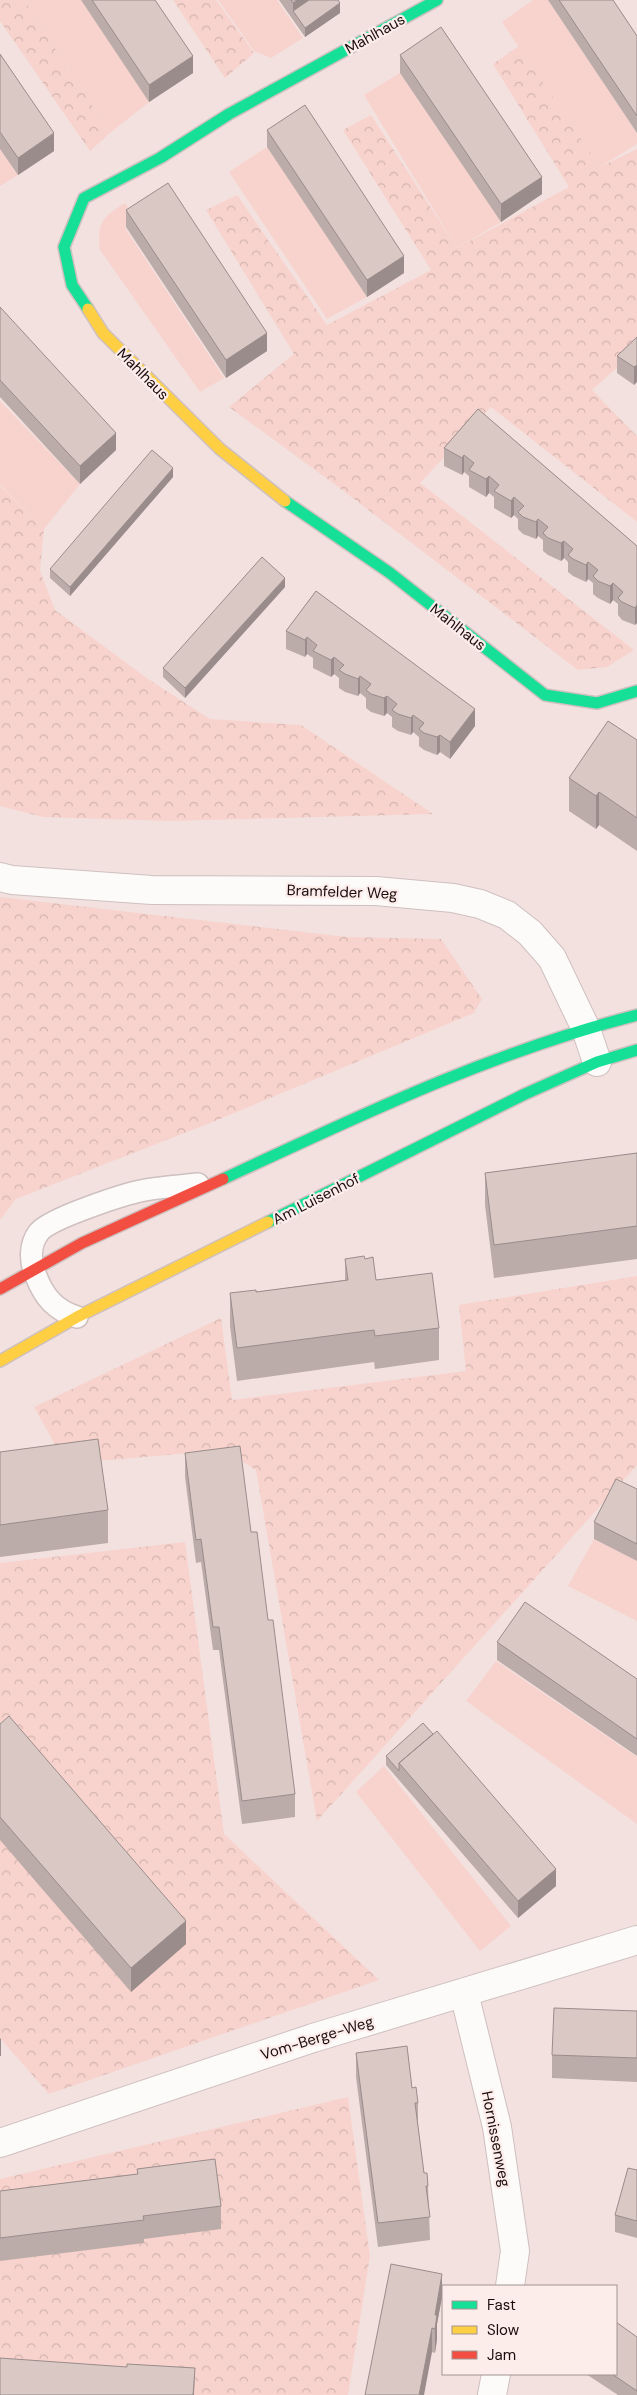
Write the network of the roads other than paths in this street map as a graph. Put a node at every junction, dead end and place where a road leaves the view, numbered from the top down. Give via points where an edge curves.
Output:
1 (437, 0) edge
2 (637, 691) edge
3 (0, 877) edge
4 (637, 1015) edge
5 (586, 1029) junction
6 (637, 1050) edge
7 (597, 1062) junction
8 (216, 1182) junction
9 (32, 1268) junction
10 (0, 1289) edge
11 (77, 1317) junction
12 (0, 1361) edge
13 (637, 1940) edge
14 (464, 1993) junction
15 (0, 2143) edge
16 (510, 2285) edge
17 (496, 2375) edge
18 (492, 2395) edge

1 - 2 main road, Mahlhaus via 84,198 64,247 72,285 102,332 220,449 291,506 390,573 545,695 597,703
3 - 5 street, Bramfelder Weg via 152,890 376,891 453,898 480,904 507,915 530,933 552,958
4 - 5 main road
5 - 7 street, Bramfelder Weg
5 - 8 main road via 469,1068
6 - 7 main road, Am Luisenhof
7 - 11 main road, Am Luisenhof via 532,1090
8 - 9 main road
8 - 9 lane via 144,1190 47,1225 33,1242
9 - 10 main road
9 - 11 lane via 42,1292 53,1305
11 - 12 main road, Am Luisenhof
13 - 14 street, Vom-Berge-Weg
14 - 15 street, Vom-Berge-Weg via 313,2038
14 - 16 street, Hornissenweg via 497,2127 515,2251
17 - 18 street

